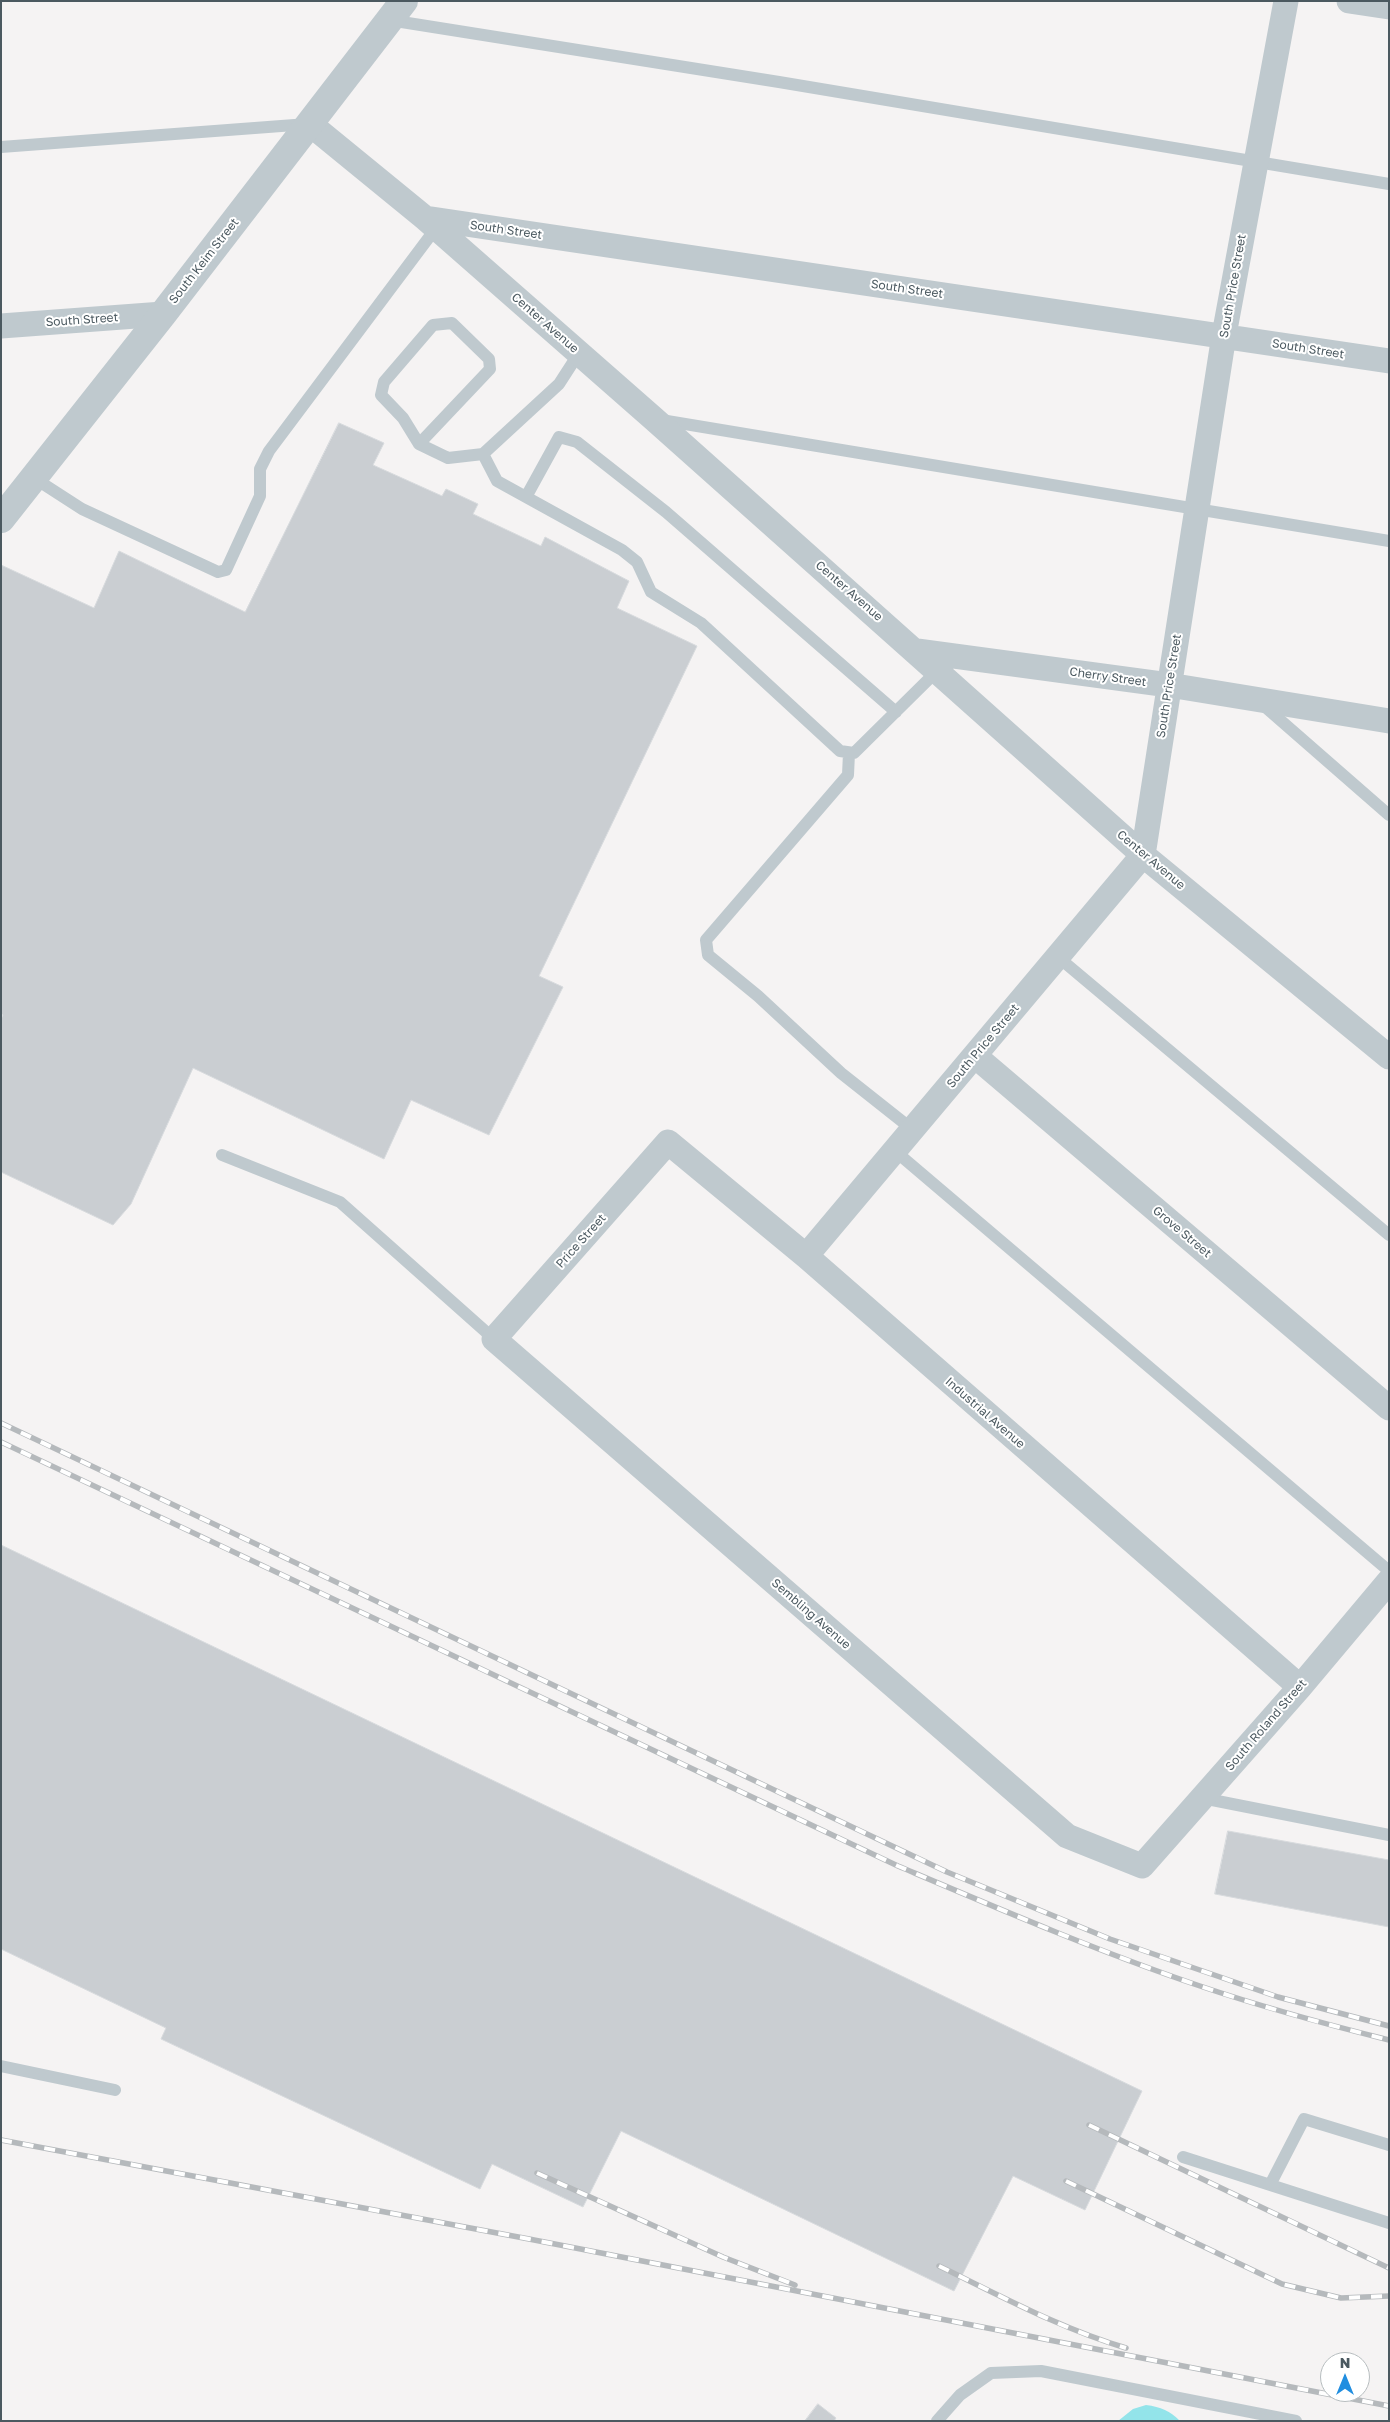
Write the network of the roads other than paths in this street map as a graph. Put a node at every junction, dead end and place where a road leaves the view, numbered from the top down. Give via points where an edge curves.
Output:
1 (1286, 1) edge
2 (1349, 1) edge
3 (1389, 7) edge
4 (397, 11) edge
5 (310, 124) junction
6 (1, 147) edge
7 (1256, 161) junction
8 (1389, 184) edge
9 (431, 223) junction
10 (163, 314) junction
11 (1, 326) edge
12 (1224, 335) junction
13 (579, 353) junction
14 (1389, 362) edge
15 (654, 419) junction
16 (419, 444) junction
17 (483, 454) junction
18 (34, 478) junction
19 (526, 497) junction
20 (1197, 511) junction
21 (1, 519) edge
22 (1389, 541) edge
23 (944, 663) junction
24 (1170, 685) junction
25 (1257, 699) junction
26 (896, 712) junction
27 (1389, 721) edge
28 (849, 753) junction
29 (1389, 815) edge
30 (1143, 855) junction
31 (1058, 957) junction
32 (975, 1056) junction
33 (1389, 1057) edge
34 (913, 1130) junction
35 (668, 1142) joint
36 (895, 1151) junction
37 (222, 1155) dead end
38 (1389, 1235) edge
39 (806, 1256) junction
40 (494, 1339) junction
41 (1389, 1408) edge
42 (1389, 1570) edge
43 (1389, 1581) edge
44 (1300, 1686) junction
45 (1202, 1798) junction
46 (1389, 1835) edge
47 (1142, 1866) joint
48 (1, 2066) edge
49 (114, 2090) dead end
50 (1389, 2145) edge
51 (1182, 2157) dead end
52 (1270, 2185) junction
53 (1389, 2222) edge
54 (937, 2421) edge
55 (1296, 2421) edge

1 - 7 street, South Price Street
2 - 3 street
4 - 5 street, South Keim Street
4 - 7 lane
5 - 6 lane
5 - 9 street, Center Avenue
5 - 10 street, South Keim Street
7 - 8 lane
7 - 12 street, South Price Street
9 - 12 street, South Street
9 - 13 street, Center Avenue
9 - 18 lane via 269,451 260,469 260,496 226,570 218,572 82,509
10 - 11 street, South Street
10 - 18 street, South Keim Street
12 - 14 street, South Street
12 - 20 street, South Price Street
13 - 15 street, Center Avenue
13 - 17 lane via 559,384
15 - 20 lane
15 - 23 street, Center Avenue via 917,651
16 - 16 lane via 403,418 381,395 384,382 433,325 452,323 489,359 490,369
16 - 17 lane via 448,458
17 - 19 lane via 497,481
18 - 21 street, South Keim Street
19 - 26 lane via 559,437 577,442 666,512
19 - 28 lane via 622,550 637,562 651,592 701,622 840,751
20 - 22 lane
20 - 24 street, South Price Street
23 - 24 street, Cherry Street
23 - 26 lane
23 - 30 street, Center Avenue
24 - 25 street, Cherry Street
24 - 30 street, South Price Street
25 - 27 street, Cherry Street
25 - 29 lane
26 - 28 lane via 854,753
28 - 34 lane via 848,775 706,940 708,955 758,996 841,1073
30 - 31 street, South Price Street
30 - 33 street, Center Avenue
31 - 32 street, South Price Street
31 - 38 lane
32 - 34 street, South Price Street
32 - 41 street, Grove Street
34 - 36 street, South Price Street
35 - 39 street, Industrial Avenue
35 - 40 street, Price Street
36 - 39 street, South Price Street
36 - 42 lane
37 - 40 lane via 340,1202
39 - 44 street, Industrial Avenue
40 - 47 street, Sembling Avenue via 1067,1836
43 - 44 street, South Roland Street
44 - 45 street, South Roland Street
45 - 46 lane
45 - 47 street, South Roland Street
48 - 49 lane
50 - 52 lane via 1304,2119
51 - 52 lane
52 - 53 lane
54 - 55 lane via 960,2395 991,2373 1041,2370

